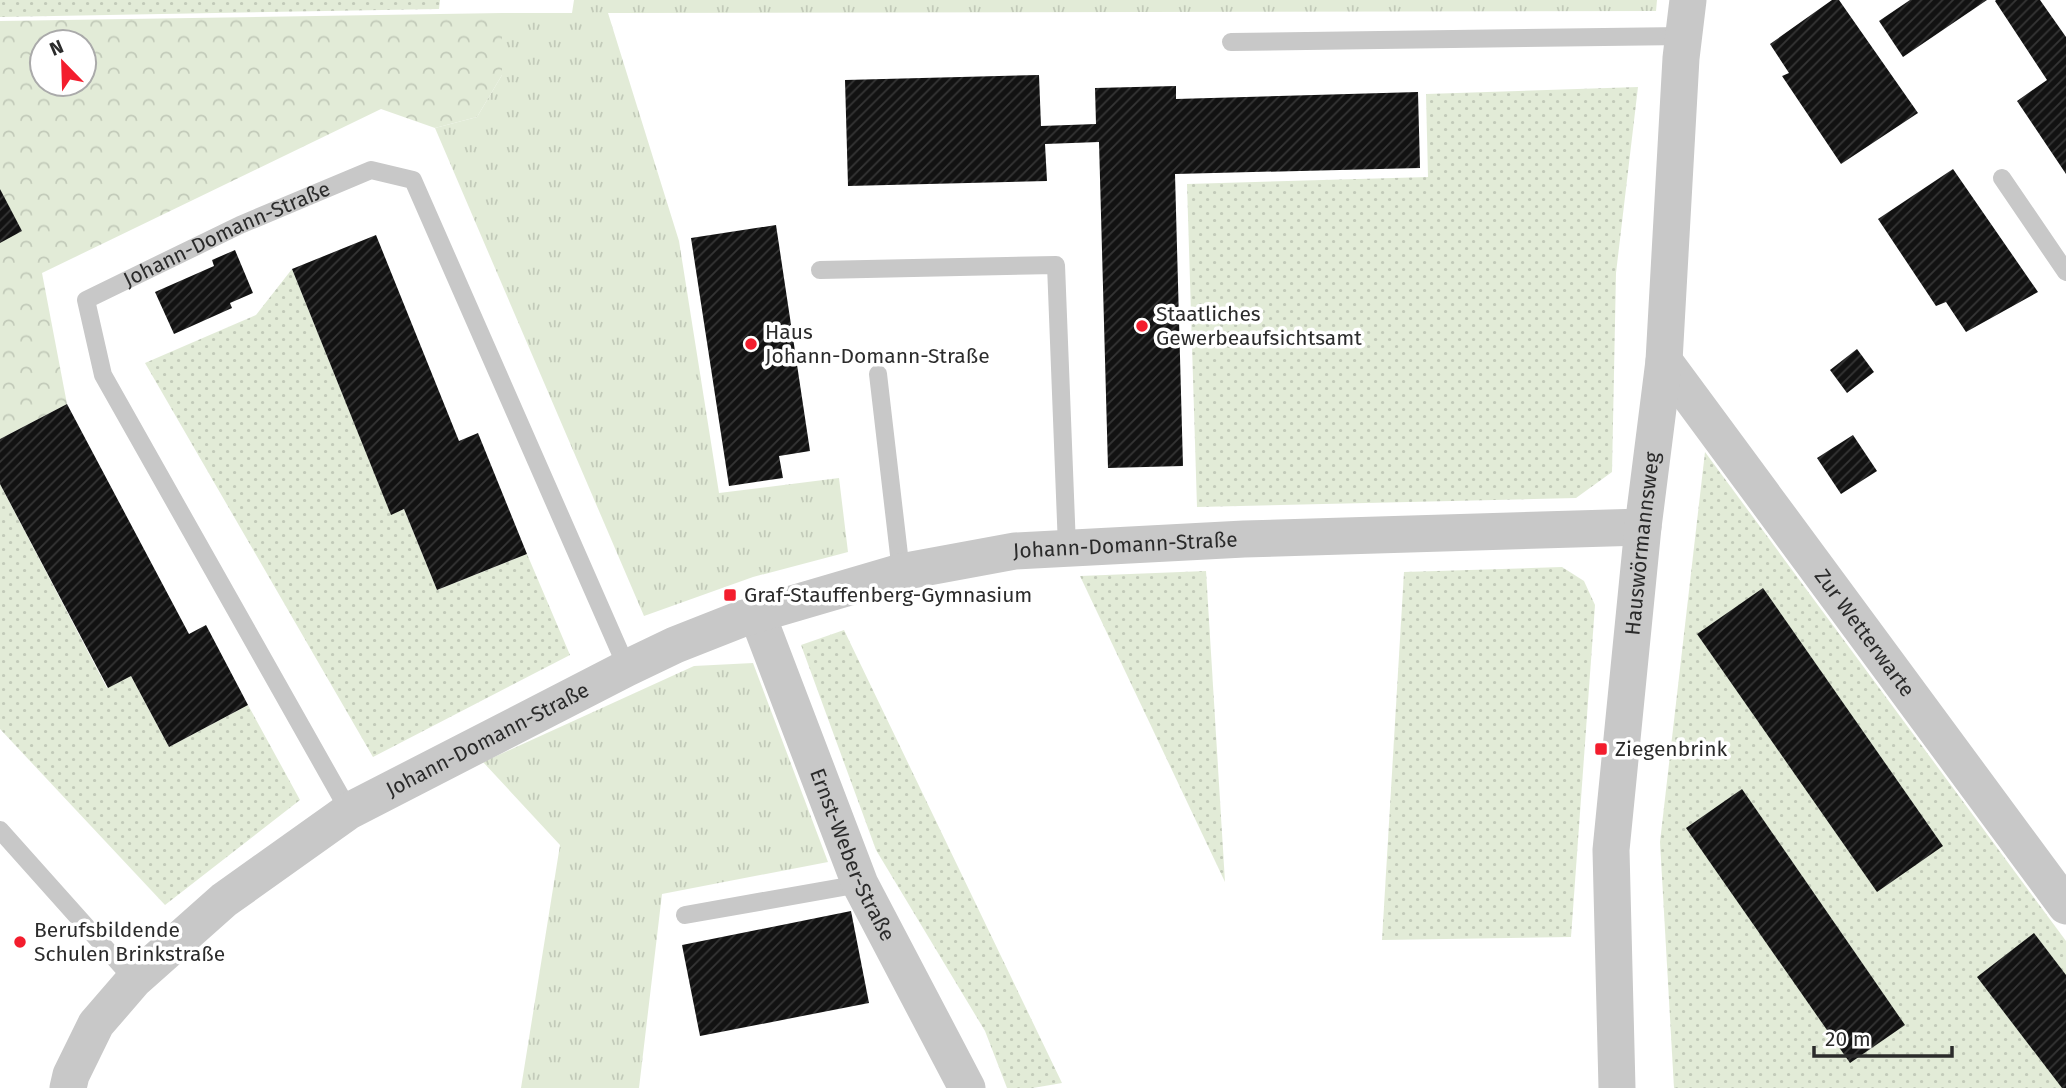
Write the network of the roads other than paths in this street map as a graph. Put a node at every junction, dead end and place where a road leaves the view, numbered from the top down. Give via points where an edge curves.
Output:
1 (1688, 0) edge
2 (1684, 36) junction
3 (1231, 42) dead end
4 (2002, 178) dead end
5 (820, 270) dead end
6 (2066, 272) edge
7 (1664, 360) junction
8 (878, 374) dead end
9 (1643, 527) junction
10 (1068, 547) junction
11 (901, 572) junction
12 (757, 614) junction
13 (627, 668) junction
14 (349, 811) junction
15 (0, 830) edge
16 (860, 884) junction
17 (2066, 906) edge
18 (685, 915) dead end
19 (134, 981) junction
20 (68, 1088) edge
21 (967, 1088) edge
22 (1617, 1088) edge

1 - 2 street, Hauswörmannsweg
2 - 3 lane
2 - 7 street, Hauswörmannsweg
4 - 6 lane
5 - 10 lane via 1056,265
7 - 9 street, Hauswörmannsweg
7 - 17 street, Zur Wetterwarte
8 - 11 lane
9 - 10 street, Johann-Domann-Straße
9 - 22 street, Hauswörmannsweg via 1611,850
10 - 11 street, Johann-Domann-Straße via 1015,551
11 - 12 street, Johann-Domann-Straße
12 - 13 street, Johann-Domann-Straße
12 - 16 street, Ernst-Weber-Straße
13 - 14 street, Johann-Domann-Straße
13 - 14 lane, Johann-Domann-Straße via 413,180 371,170 240,225 86,300 103,375
14 - 19 street, Johann-Domann-Straße via 224,900
15 - 19 lane
16 - 18 lane
16 - 21 street, Ernst-Weber-Straße
19 - 20 street, Johann-Domann-Straße via 96,1024

